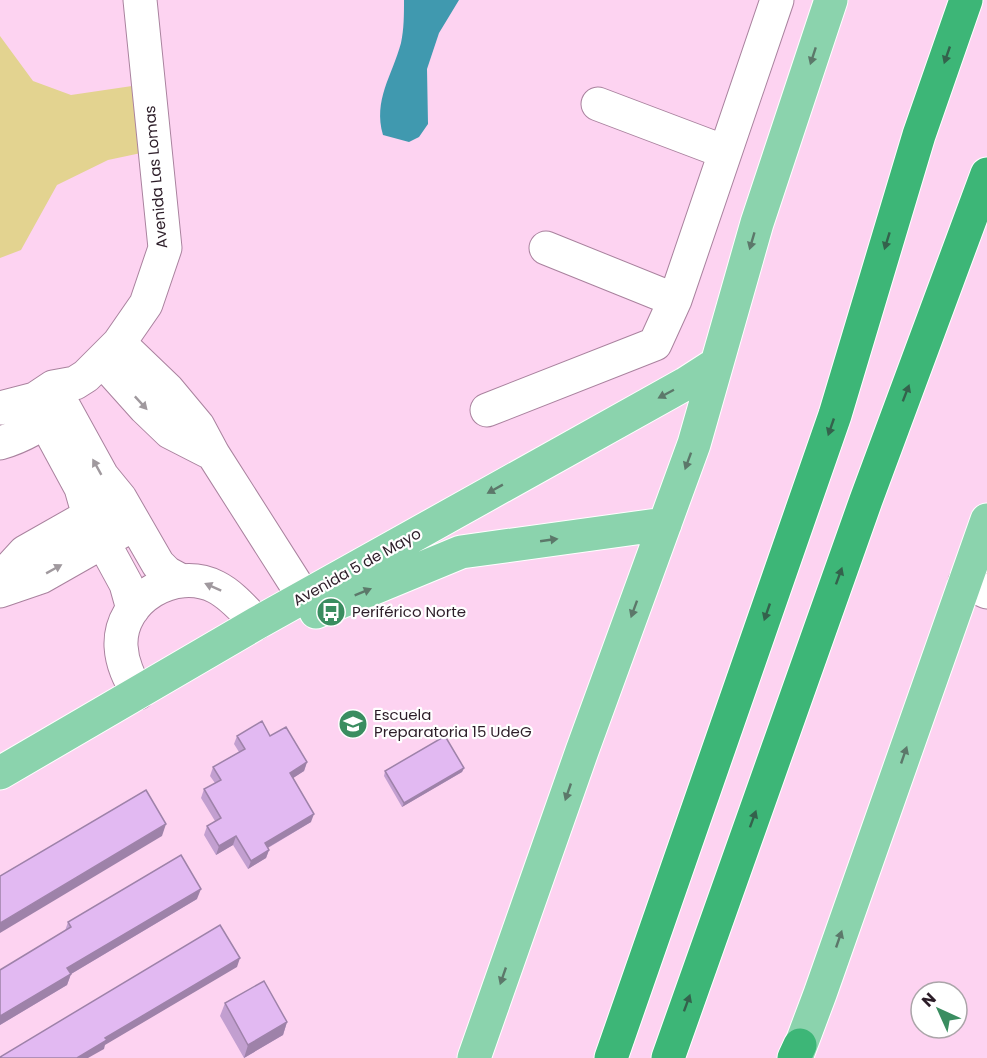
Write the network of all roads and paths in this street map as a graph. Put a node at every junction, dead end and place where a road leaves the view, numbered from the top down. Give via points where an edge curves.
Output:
1 (140, 0) edge
2 (831, 0) edge
3 (966, 0) edge
4 (773, 1) edge
5 (598, 104) dead end
6 (725, 152) junction
7 (987, 174) edge
8 (546, 248) dead end
9 (675, 300) junction
10 (110, 351) junction
11 (716, 364) junction
12 (55, 400) junction
13 (0, 408) edge
14 (487, 410) dead end
15 (0, 443) edge
16 (127, 511) junction
17 (665, 524) junction
18 (96, 529) junction
19 (984, 540) edge
20 (0, 579) edge
21 (180, 580) junction
22 (976, 587) edge
23 (0, 591) edge
24 (304, 597) junction
25 (133, 609) junction
26 (257, 623) junction
27 (138, 693) junction
28 (0, 772) edge
29 (0, 794) edge
30 (796, 1054) edge
31 (474, 1058) edge
32 (611, 1058) edge
33 (668, 1058) edge

1 - 10 street, Avenida Las Lomas via 165,248 146,304
2 -> 11 main road via 757,223
3 -> 32 highway via 919,135 835,415
4 - 6 street
5 - 6 street
6 - 9 street
33 -> 7 highway via 866,500
8 - 9 street
9 - 14 street via 655,344
10 - 12 street, Avenida Las Lomas
10 - 24 street via 168,390 198,426
11 -> 17 main road via 694,444
11 -> 24 main road, Avenida 5 de Mayo
12 - 13 street
12 - 15 street, Avenida Las Lomas via 18,438
16 -> 12 street
12 - 18 street
16 - 18 street
16 - 21 street via 158,564
29 -> 17 main road, Avenida 5 de Mayo via 324,608 440,560 461,552
17 -> 31 main road
18 - 20 street via 25,552
23 -> 18 street via 41,577
18 - 25 street via 130,594
19 - 22 main road
21 - 25 street via 162,585
26 -> 21 street via 217,587
30 -> 22 main road
24 - 26 main road, Avenida 5 de Mayo
25 - 27 street via 121,644 124,667
26 - 27 main road, Avenida 5 de Mayo
27 - 28 main road, Avenida 5 de Mayo

